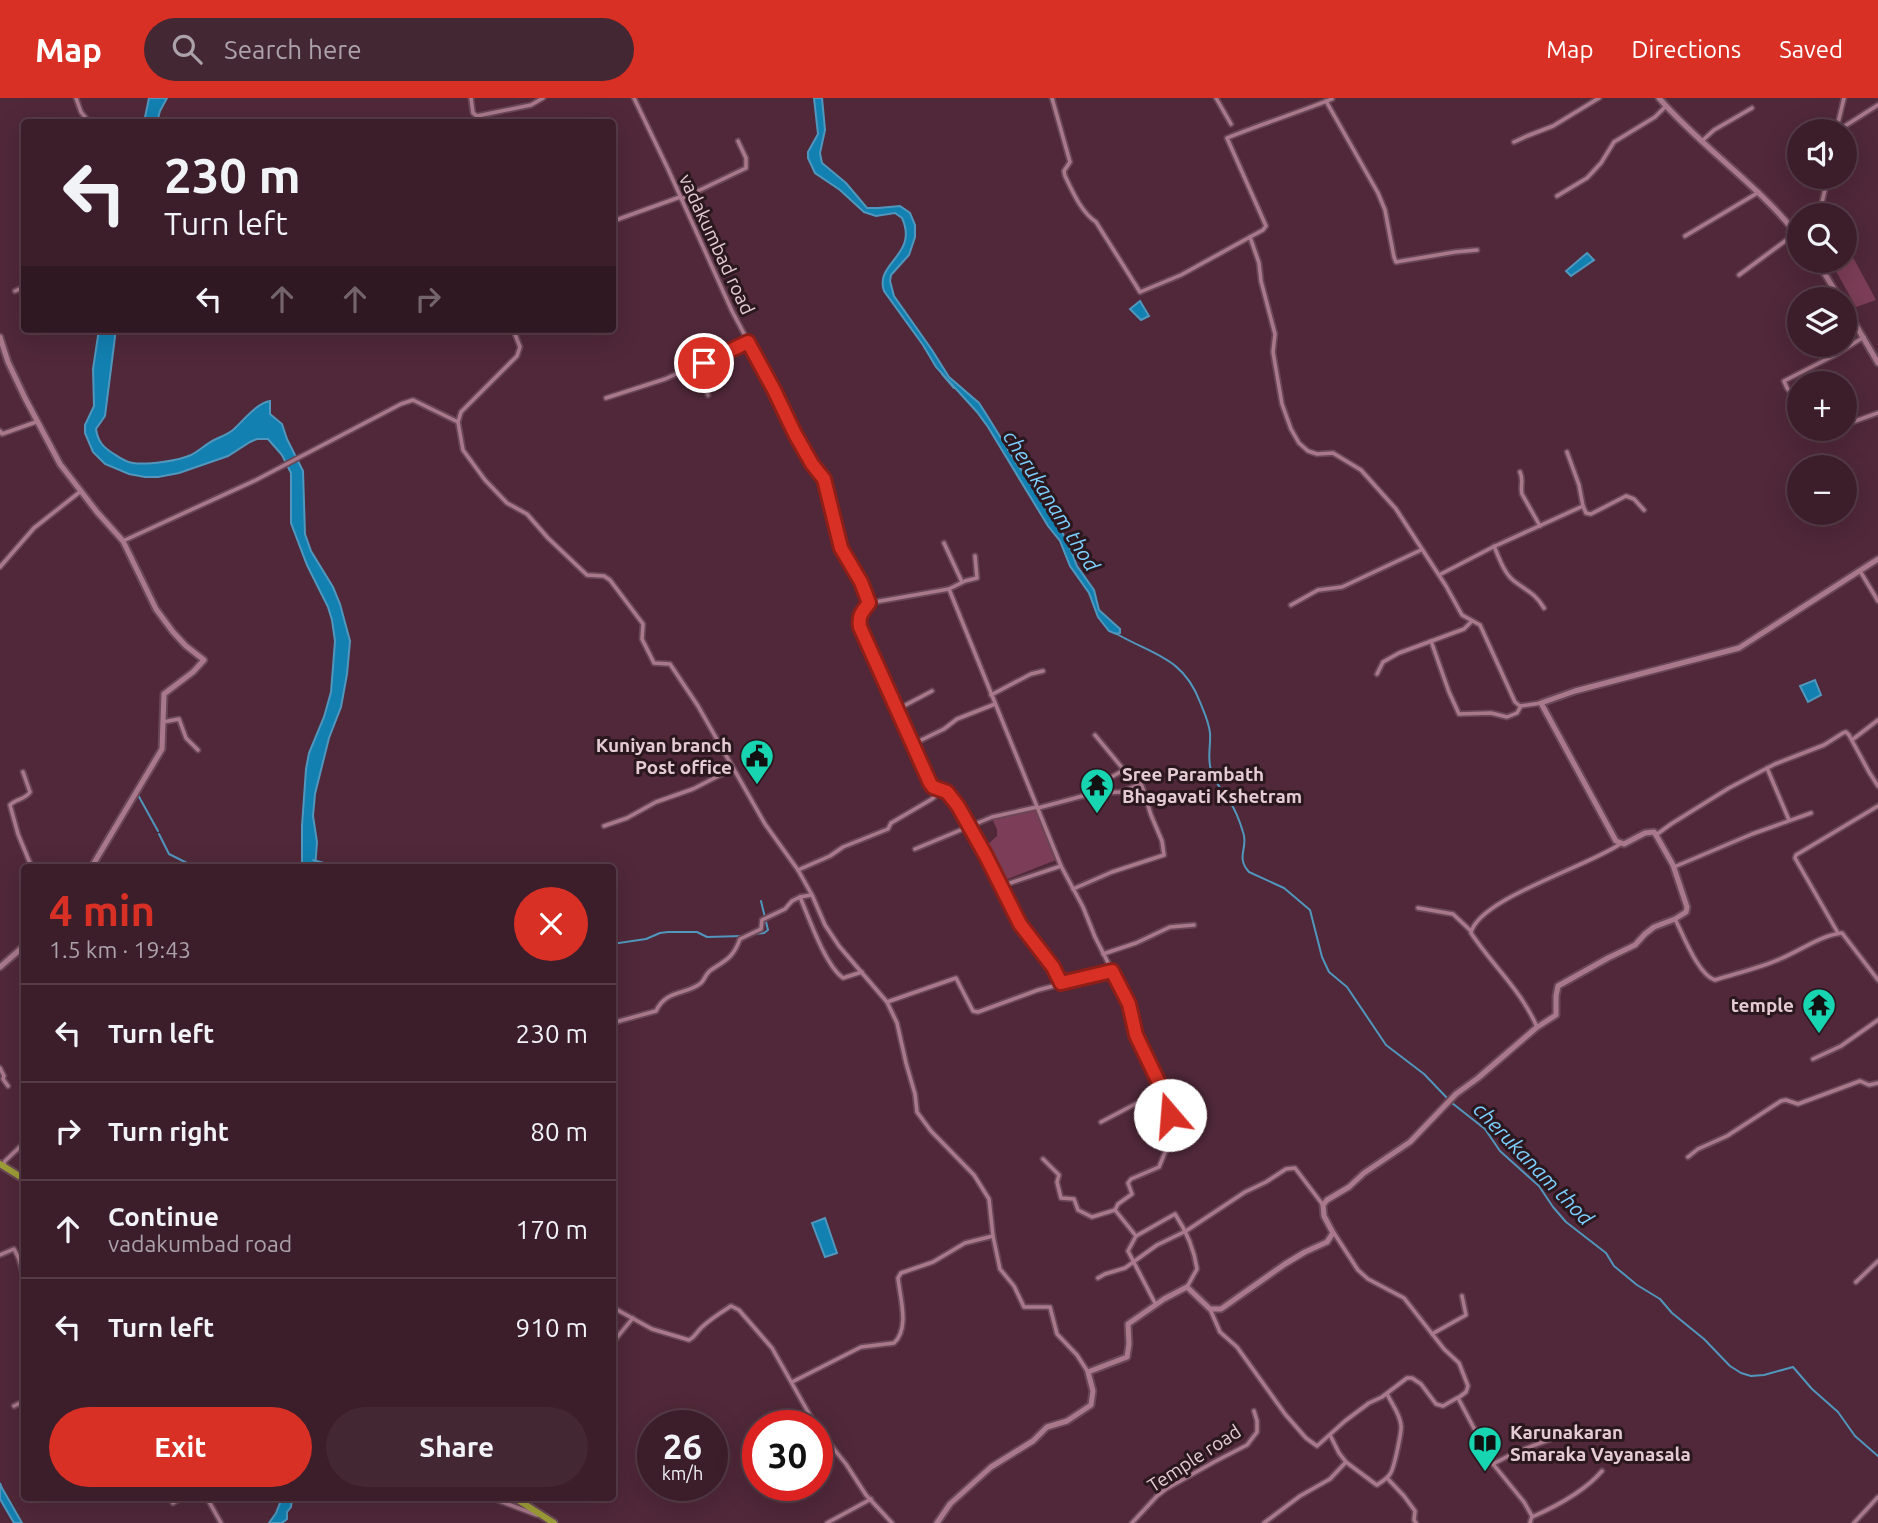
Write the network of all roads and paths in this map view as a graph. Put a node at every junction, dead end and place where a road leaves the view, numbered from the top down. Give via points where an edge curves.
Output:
1 (76, 98) edge
2 (471, 98) edge
3 (543, 98) edge
4 (634, 98) edge
5 (1052, 98) edge
6 (1216, 98) edge
7 (1333, 98) edge
8 (1599, 98) edge
9 (1659, 98) edge
10 (1844, 98) edge
11 (1325, 101) junction
12 (1878, 105) edge
13 (1666, 106) junction
14 (1752, 108) dead end
15 (87, 119) edge
16 (1840, 119) edge
17 (1856, 119) edge
18 (1231, 124) dead end
19 (738, 141) dead end
20 (1702, 141) junction
21 (1514, 142) dead end
22 (1759, 192) junction
23 (1557, 196) dead end
24 (680, 198) junction
25 (616, 220) edge
26 (1787, 223) edge
27 (1685, 236) dead end
28 (1250, 237) junction
29 (1787, 242) edge
30 (1476, 250) dead end
31 (1739, 275) dead end
32 (21, 288) edge
33 (15, 291) dead end
34 (1857, 326) edge
35 (515, 333) edge
36 (0, 337) edge
37 (1864, 337) junction
38 (748, 342) junction
39 (1878, 363) edge
40 (695, 366) junction
41 (1804, 371) edge
42 (708, 395) dead end
43 (606, 398) dead end
44 (1878, 413) edge
45 (1857, 420) edge
46 (36, 422) junction
47 (458, 422) junction
48 (1, 434) edge
49 (1567, 452) dead end
50 (1520, 472) dead end
51 (81, 491) junction
52 (1583, 506) junction
53 (1643, 510) dead end
54 (1540, 526) junction
55 (123, 541) junction
56 (944, 543) dead end
57 (1494, 546) junction
58 (1422, 550) junction
59 (975, 556) dead end
60 (1878, 559) edge
61 (0, 567) edge
62 (1860, 571) junction
63 (1439, 575) junction
64 (962, 582) junction
65 (949, 589) junction
66 (1878, 601) edge
67 (869, 603) junction
68 (1291, 605) dead end
69 (1544, 608) dead end
70 (1472, 621) junction
71 (1431, 641) junction
72 (1043, 670) dead end
73 (1377, 674) dead end
74 (932, 691) dead end
75 (991, 695) junction
76 (1541, 703) junction
77 (995, 704) junction
78 (1521, 706) junction
79 (898, 709) junction
80 (1878, 720) edge
81 (163, 722) junction
82 (1095, 735) dead end
83 (1852, 740) junction
84 (913, 744) junction
85 (198, 750) dead end
86 (1767, 768) junction
87 (732, 769) junction
88 (1124, 770) junction
89 (23, 772) dead end
90 (1142, 786) junction
91 (1878, 786) edge
92 (942, 790) junction
93 (1094, 793) junction
94 (1878, 806) edge
95 (1038, 807) junction
96 (1811, 813) dead end
97 (1789, 820) junction
98 (604, 826) dead end
99 (970, 826) junction
100 (1656, 835) junction
101 (1620, 844) junction
102 (915, 849) dead end
103 (30, 864) edge
104 (93, 864) edge
105 (1061, 866) junction
106 (1674, 867) junction
107 (798, 870) junction
108 (1001, 886) junction
109 (1073, 889) junction
110 (812, 895) junction
111 (800, 897) junction
112 (1418, 908) dead end
113 (1675, 919) junction
114 (1194, 925) dead end
115 (1471, 931) junction
116 (1838, 933) junction
117 (21, 949) edge
118 (1104, 954) junction
119 (0, 967) edge
120 (1112, 971) junction
121 (862, 972) junction
122 (1878, 980) edge
123 (1061, 983) junction
124 (887, 1002) junction
125 (1878, 1020) edge
126 (616, 1022) edge
127 (1537, 1027) junction
128 (1813, 1059) dead end
129 (0, 1068) edge
130 (1878, 1083) edge
131 (8, 1086) dead end
132 (1162, 1090) junction
133 (1101, 1122) dead end
134 (21, 1146) edge
135 (1688, 1157) dead end
136 (1043, 1159) dead end
137 (2, 1165) edge
138 (21, 1175) edge
139 (1323, 1205) junction
140 (1115, 1210) junction
141 (1186, 1231) junction
142 (1333, 1233) junction
143 (993, 1236) junction
144 (1136, 1236) junction
145 (0, 1255) edge
146 (21, 1257) edge
147 (1878, 1261) edge
148 (1135, 1262) junction
149 (1098, 1278) dead end
150 (1856, 1282) dead end
151 (1187, 1287) junction
152 (1462, 1296) dead end
153 (1156, 1306) junction
154 (1210, 1308) junction
155 (616, 1309) edge
156 (633, 1318) junction
157 (1432, 1334) junction
158 (616, 1339) edge
159 (1088, 1372) junction
160 (792, 1382) junction
161 (1387, 1394) junction
162 (1458, 1398) junction
163 (21, 1402) edge
164 (14, 1406) dead end
165 (808, 1410) edge
166 (1254, 1411) dead end
167 (1330, 1435) junction
168 (1550, 1438) dead end
169 (833, 1447) edge
170 (1346, 1462) junction
171 (1493, 1464) junction
172 (1602, 1471) dead end
173 (1387, 1478) junction
174 (1878, 1497) edge
175 (871, 1499) junction
176 (209, 1501) edge
177 (500, 1501) edge
178 (520, 1501) edge
179 (1532, 1517) junction
180 (545, 1518) junction
181 (221, 1523) edge
182 (554, 1523) edge
183 (827, 1523) edge
184 (892, 1523) edge
185 (937, 1523) edge
186 (1132, 1523) edge
187 (1264, 1523) edge
188 (1416, 1523) edge
189 (1530, 1523) edge
190 (1854, 1523) edge

1 - 15 street
2 - 3 street via 477,116 531,105
4 - 24 street, vadakumbad road
5 - 28 street via 1070,162 1065,176 1140,292
6 - 18 street
7 - 11 street
8 - 21 street via 1553,126
9 - 13 street
10 - 16 street
11 - 28 street via 1227,138 1266,223
11 - 30 street via 1378,193 1396,262
12 - 17 street
13 - 20 street
13 - 23 street via 1614,142 1587,177
14 - 20 street
19 - 24 street via 746,168
20 - 22 street
22 - 26 street
22 - 27 street
24 - 25 street
24 - 38 street, vadakumbad road
28 - 58 street via 1275,334 1274,366 1290,429 1308,451 1333,453 1361,470 1396,509
29 - 31 street
32 - 33 street
34 - 37 street
35 - 47 street via 520,347 517,356 465,407
36 - 46 street
37 - 39 street
37 - 41 street
38 - 40 street
38 - 67 street, vadakumbad road via 795,434 824,479 841,548
40 - 42 street
40 - 43 street
44 - 45 street
46 - 48 street
46 - 51 street
47 - 55 street via 410,401
47 - 87 street via 463,450 507,503 527,514 587,575 610,580 643,624 642,639 654,663 670,664
49 - 52 street
50 - 54 street via 1522,494
51 - 55 street
51 - 61 street via 34,528
52 - 53 street via 1591,514 1626,496
52 - 54 street
54 - 57 street
55 - 81 street via 156,609 186,646 204,660 164,694
56 - 64 street
57 - 63 street
57 - 69 street via 1506,573 1534,593
58 - 63 street
58 - 68 street
59 - 64 street via 977,578
60 - 62 street
62 - 66 street
62 - 76 street via 1739,648
63 - 70 street via 1462,615
64 - 65 street
65 - 67 street
65 - 75 street
67 - 79 street via 861,614 860,627
70 - 71 street via 1464,629
70 - 78 street via 1480,625 1515,702
71 - 73 street via 1383,662
71 - 78 street via 1460,714 1507,717
72 - 75 street
74 - 79 street
75 - 77 street
76 - 78 street
76 - 101 street
77 - 84 street
77 - 95 street
79 - 84 street
80 - 83 street
81 - 85 street via 179,719 186,738
81 - 104 street via 162,749
82 - 88 street
83 - 86 street via 1846,732
83 - 91 street
84 - 92 street via 930,783
86 - 97 street
86 - 100 street
87 - 98 street
87 - 107 street
88 - 90 street
88 - 93 street via 1097,785
89 - 103 street via 30,792 10,805
90 - 93 street
90 - 109 street via 1164,855
92 - 99 street via 952,797
92 - 107 street via 891,822 888,829
93 - 95 street
94 - 116 street via 1795,858
95 - 99 street
95 - 105 street
96 - 97 street
97 - 106 street
99 - 102 street
99 - 108 street
100 - 101 street via 1646,833
100 - 106 street
101 - 115 street via 1506,899 1478,919
105 - 108 street
105 - 109 street
106 - 113 street via 1687,907
107 - 110 street
108 - 123 street via 1020,924
109 - 118 street
110 - 111 street
110 - 121 street via 825,925
111 - 121 street via 837,974 843,978
111 - 126 street via 762,920 761,929 740,939 727,961 709,971 700,983 664,999 656,1011
112 - 115 street via 1453,914
113 - 116 street via 1704,974 1715,980 1759,968
113 - 127 street via 1558,986 1556,1015
114 - 118 street via 1170,927
115 - 127 street via 1519,993
116 - 122 street
117 - 119 street
118 - 120 street
120 - 123 street
120 - 132 street
121 - 124 street
123 - 124 street via 978,1012 969,1006 956,978
124 - 143 street via 897,1023 917,1112 974,1175 989,1199
125 - 128 street
127 - 139 street via 1456,1094 1410,1142
129 - 131 street
130 - 135 street via 1860,1081 1798,1104 1781,1101
132 - 133 street
132 - 140 street via 1171,1112 1157,1128 1166,1150 1159,1167 1129,1181 1132,1194
134 - 137 street
136 - 140 street via 1059,1175 1061,1198 1074,1199 1078,1210 1092,1217
137 - 138 highway
139 - 141 street via 1295,1168 1286,1169
139 - 142 street
140 - 144 street
141 - 144 street via 1175,1214
141 - 148 street
141 - 151 street via 1198,1269
142 - 154 street via 1327,1242 1285,1264 1229,1304
142 - 157 street via 1358,1270 1404,1298
143 - 159 street via 1000,1269 1024,1307 1050,1307 1056,1334
143 - 160 street via 965,1243 933,1262 901,1273 903,1330 894,1343 861,1347
144 - 148 street via 1128,1251
145 - 146 street via 14,1249
147 - 150 street
148 - 149 street
148 - 153 street
151 - 153 street
151 - 154 street
152 - 157 street via 1466,1315
153 - 159 street via 1128,1324 1127,1357
154 - 167 street via 1220,1332 1237,1347 1306,1438 1317,1446
155 - 156 street
156 - 158 street
156 - 160 street via 689,1340 731,1306 772,1348
157 - 162 street via 1459,1363 1467,1381 1466,1392
159 - 185 street via 1091,1405 1067,1421 1047,1427 991,1467 950,1504
160 - 165 street
161 - 162 street via 1412,1378 1436,1404 1443,1406
161 - 167 street via 1360,1409
161 - 173 street via 1402,1432
162 - 171 street
163 - 164 street
166 - 186 street, Temple road via 1257,1432 1247,1445 1166,1489
167 - 170 street
168 - 171 street
169 - 175 street
170 - 173 street via 1377,1485
170 - 187 street via 1331,1479
171 - 179 street
172 - 179 street via 1573,1495
173 - 188 street via 1415,1511
174 - 190 street
175 - 183 street
175 - 184 street
176 - 181 street
177 - 180 street
178 - 180 highway
179 - 189 street
180 - 182 highway

